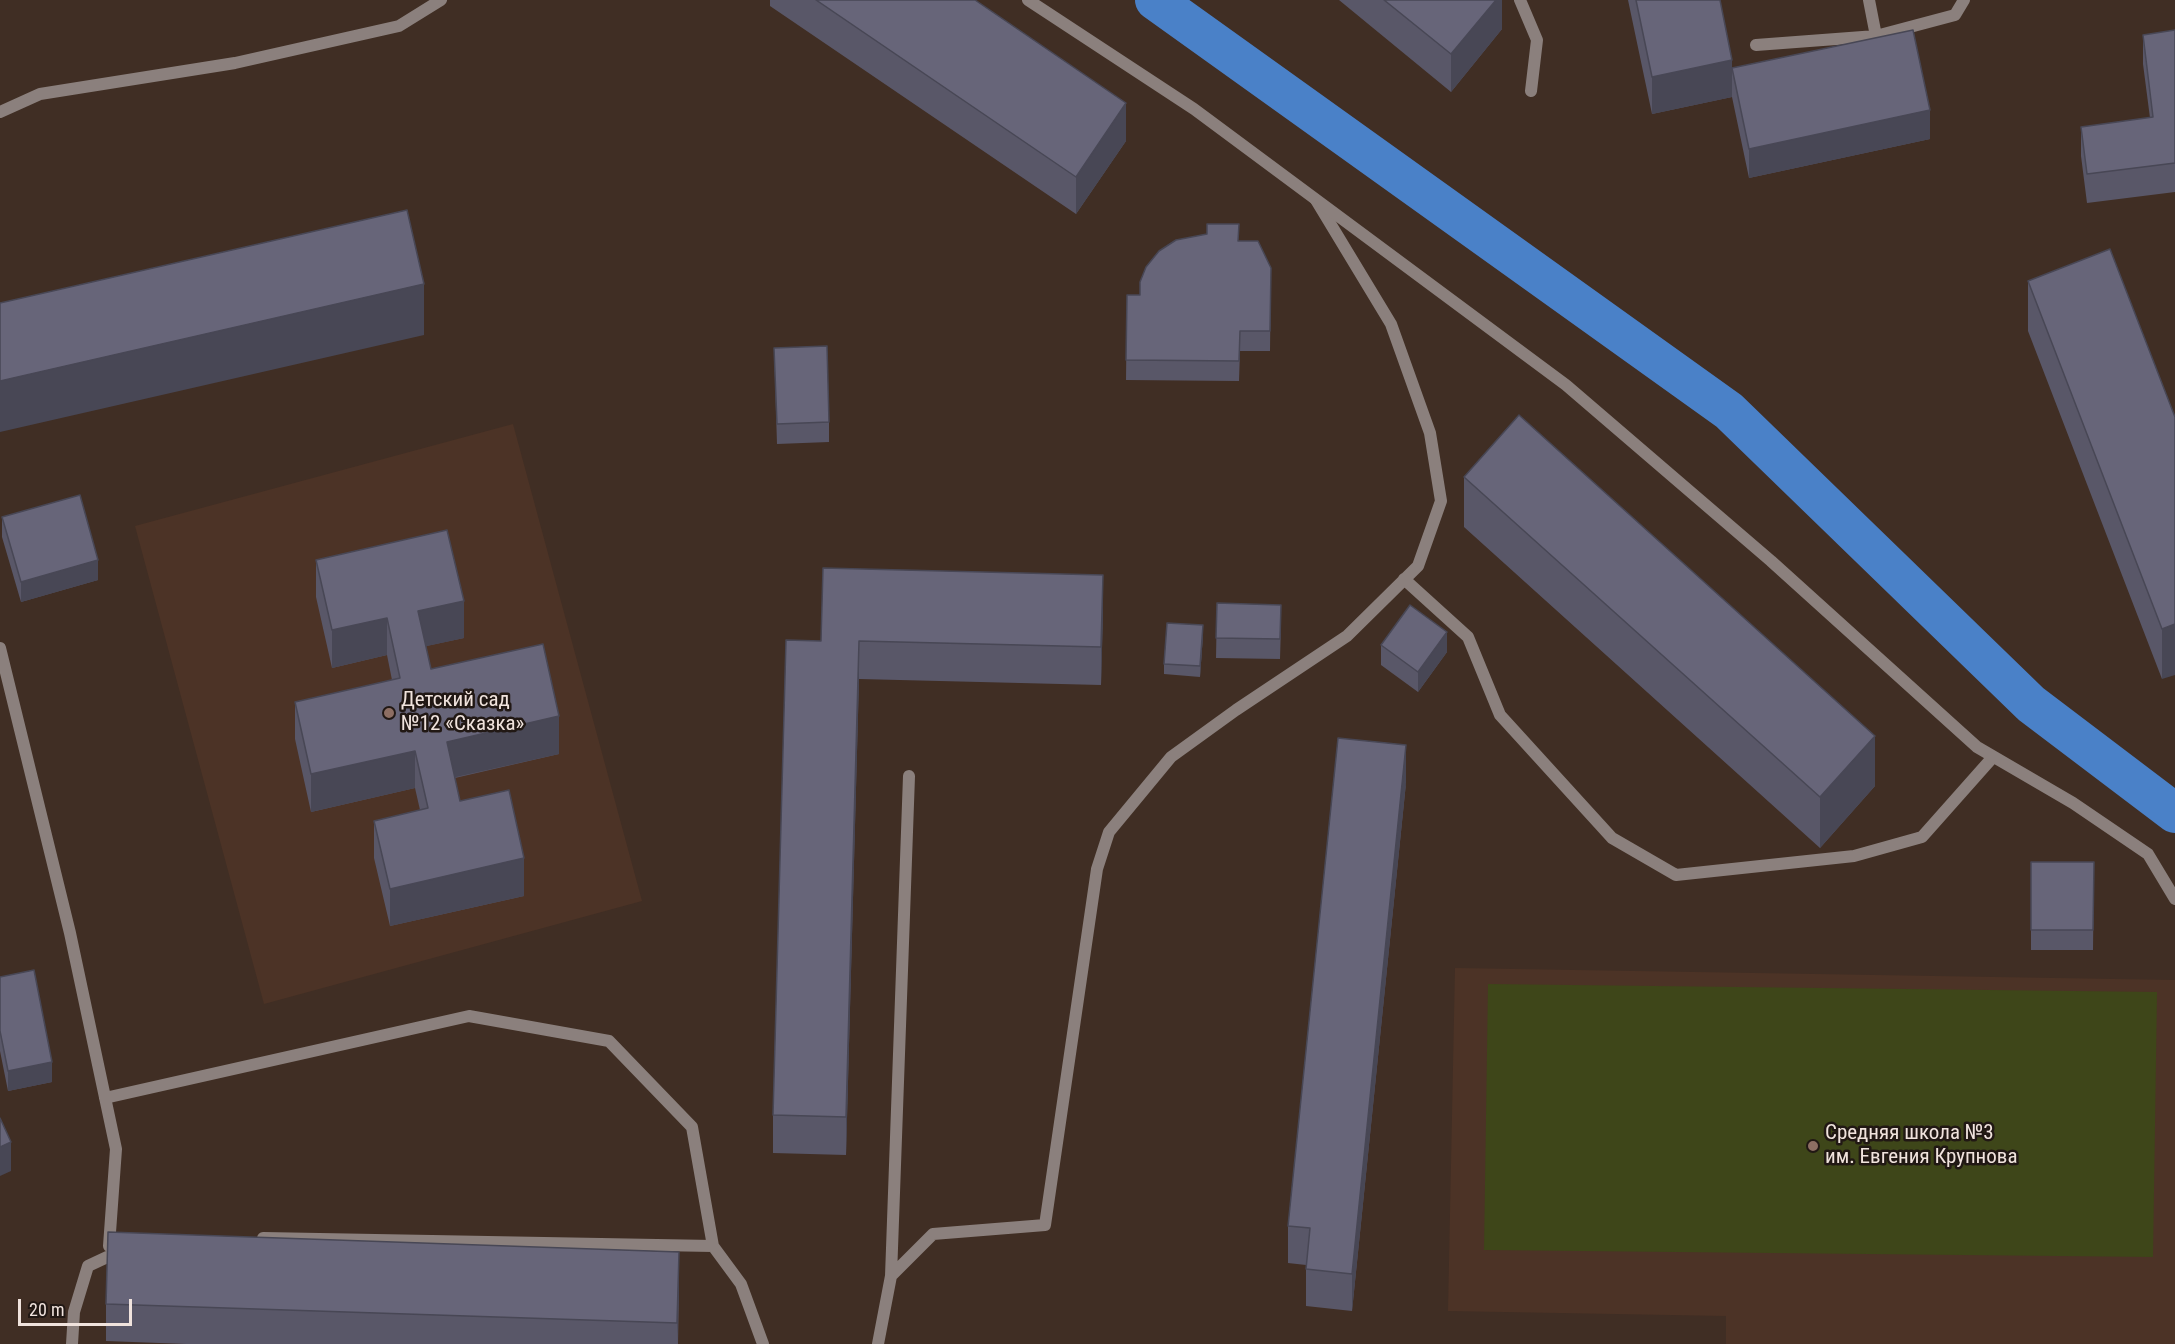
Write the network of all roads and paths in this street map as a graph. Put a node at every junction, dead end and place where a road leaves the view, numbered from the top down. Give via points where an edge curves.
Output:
1 (441, 0) edge
2 (1028, 0) edge
3 (1520, 0) edge
4 (1869, 0) edge
5 (1964, 0) edge
6 (1876, 36) junction
7 (1756, 45) dead end
8 (1531, 91) dead end
9 (0, 112) edge
10 (1316, 199) junction
11 (1404, 579) junction
12 (0, 648) edge
13 (1993, 757) junction
14 (909, 776) dead end
15 (2175, 899) edge
16 (105, 1098) junction
17 (246, 1238) edge
18 (129, 1246) edge
19 (713, 1246) junction
20 (108, 1256) junction
21 (891, 1276) junction
22 (72, 1344) edge
23 (763, 1344) edge
24 (878, 1344) edge

1 - 9 street via 399,26 235,63 40,94
2 - 10 street via 1194,109
3 - 8 street via 1537,40
4 - 6 street
5 - 6 street via 1955,15
6 - 7 street
10 - 11 street via 1391,324 1430,433 1441,501 1418,566
10 - 13 street via 1566,385
11 - 13 street via 1468,637 1500,715 1612,838 1676,875 1854,856 1922,837
11 - 21 street via 1347,636 1170,758 1109,832 1097,869 1045,1225 933,1234
12 - 16 street via 70,933
13 - 15 street via 2148,854
14 - 21 street
16 - 19 street via 469,1016 609,1041 692,1126
16 - 20 street via 116,1149
17 - 19 street
18 - 20 street
19 - 23 street via 741,1284
20 - 22 street via 88,1266 74,1312
21 - 24 street

